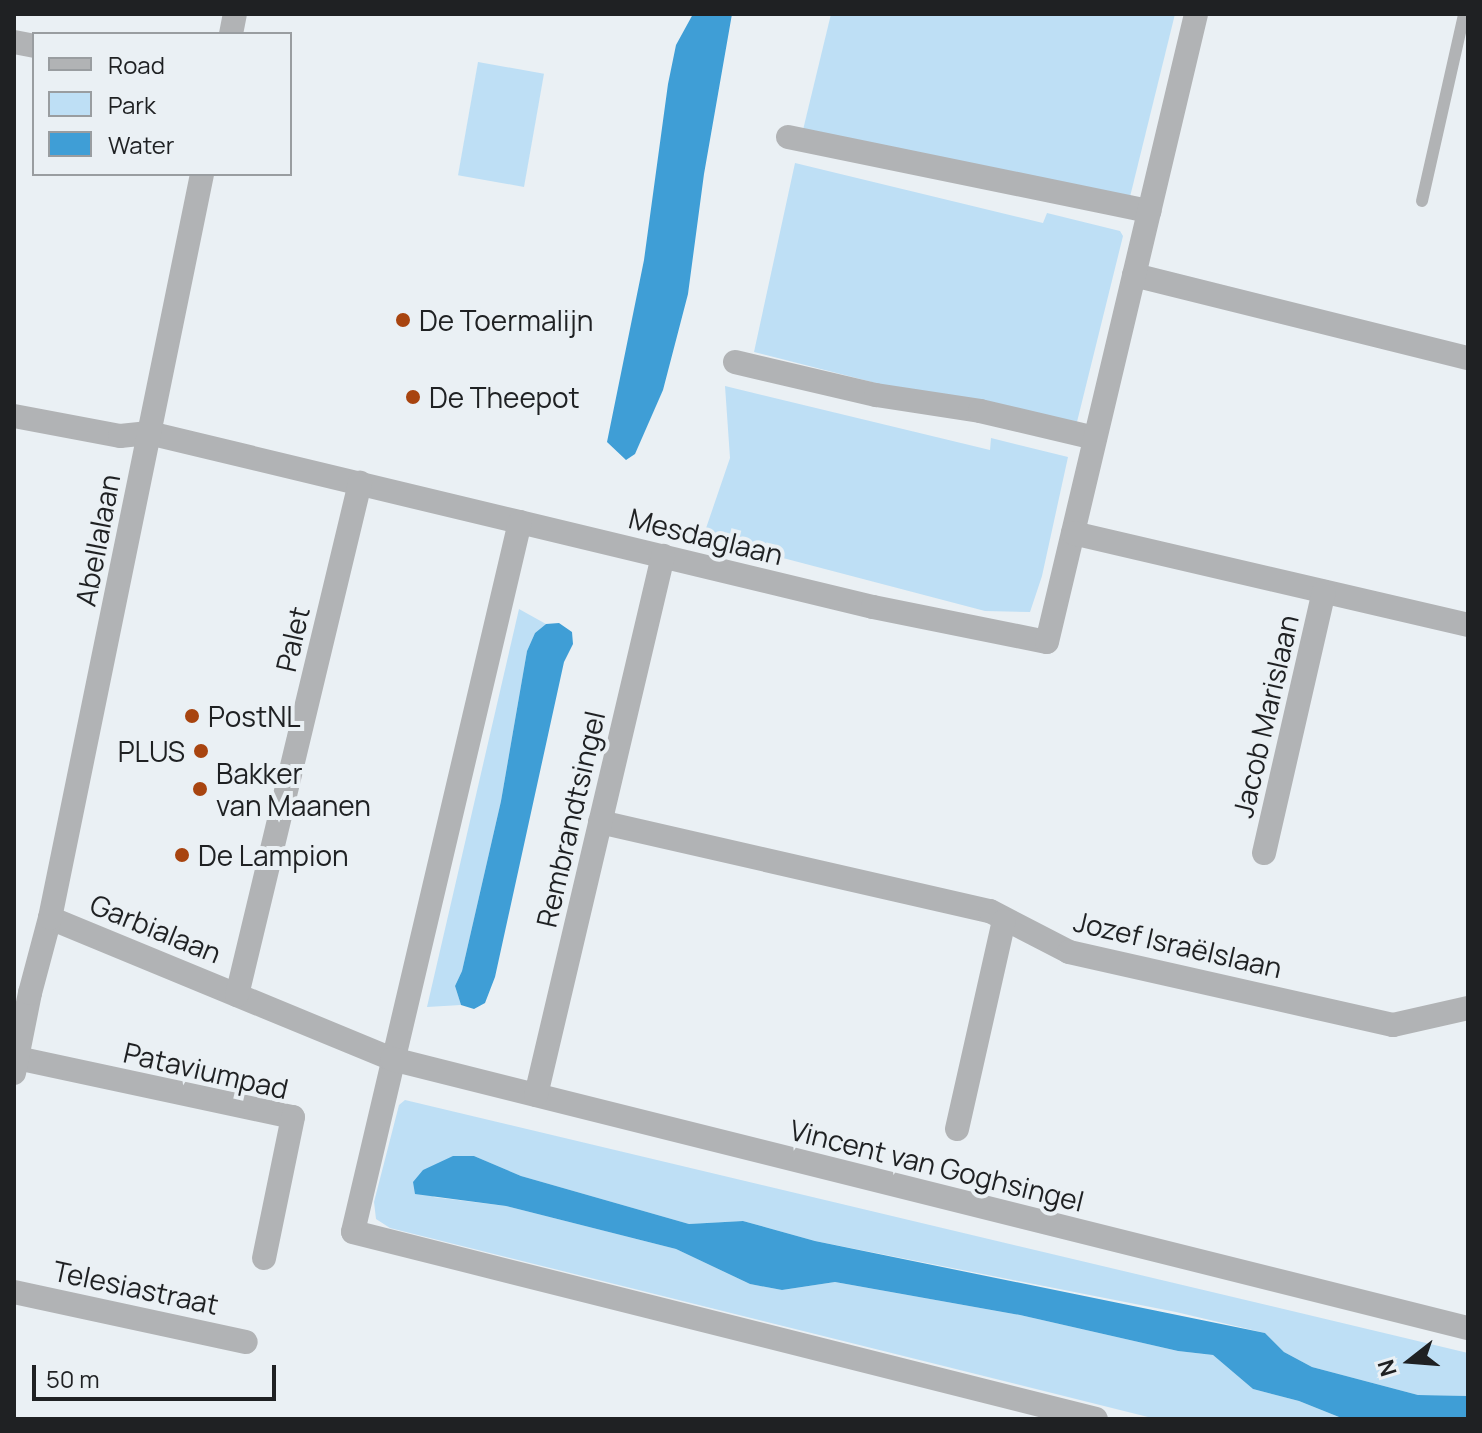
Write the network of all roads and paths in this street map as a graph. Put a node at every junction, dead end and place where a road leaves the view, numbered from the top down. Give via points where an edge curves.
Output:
1 (1196, 14) edge
2 (1464, 14) edge
3 (788, 137) dead end
4 (202, 176) edge
5 (1422, 201) dead end
6 (1150, 211) junction
7 (1134, 275) junction
8 (1468, 358) edge
9 (735, 362) dead end
10 (14, 416) edge
11 (149, 433) junction
12 (1095, 438) junction
13 (360, 483) junction
14 (520, 522) junction
15 (1073, 533) junction
16 (663, 556) junction
17 (1324, 592) junction
18 (1468, 625) edge
19 (600, 822) junction
20 (1264, 853) dead end
21 (50, 918) junction
22 (1004, 921) junction
23 (237, 995) junction
24 (1468, 1008) edge
25 (392, 1059) junction
26 (15, 1065) edge
27 (536, 1095) junction
28 (957, 1129) dead end
29 (264, 1258) dead end
30 (14, 1292) edge
31 (1468, 1328) edge
32 (246, 1342) dead end
33 (1096, 1419) edge

1 - 6 street, Mesdaglaan
2 - 5 lane
3 - 6 street
4 - 11 street, Abellalaan
6 - 7 street, Mesdaglaan
7 - 8 street
7 - 12 street, Mesdaglaan
9 - 12 street
10 - 11 street, Mesdaglaan via 120,436
11 - 13 street, Mesdaglaan
11 - 21 street, Abellalaan
12 - 15 street, Mesdaglaan
13 - 14 street, Mesdaglaan
13 - 23 street, Palet
14 - 16 street, Mesdaglaan
14 - 25 street
15 - 16 street, Mesdaglaan via 1047,642
15 - 17 street, Jacob Marislaan
16 - 19 street, Rembrandtsingel
17 - 18 street, Jacob Marislaan
17 - 20 street, Jacob Marislaan
19 - 22 street, Jozef Israëlslaan via 990,911
19 - 27 street, Rembrandtsingel
21 - 23 street, Garbialaan
21 - 26 street, Abellalaan
22 - 24 street, Jozef Israëlslaan via 1069,952 1393,1025
22 - 28 street
23 - 25 street, Vincent van Goghsingel
25 - 27 street, Vincent van Goghsingel
25 - 33 street via 353,1232
26 - 29 street, Pataviumpad via 293,1117
27 - 31 street, Vincent van Goghsingel
30 - 32 street, Telesiastraat

